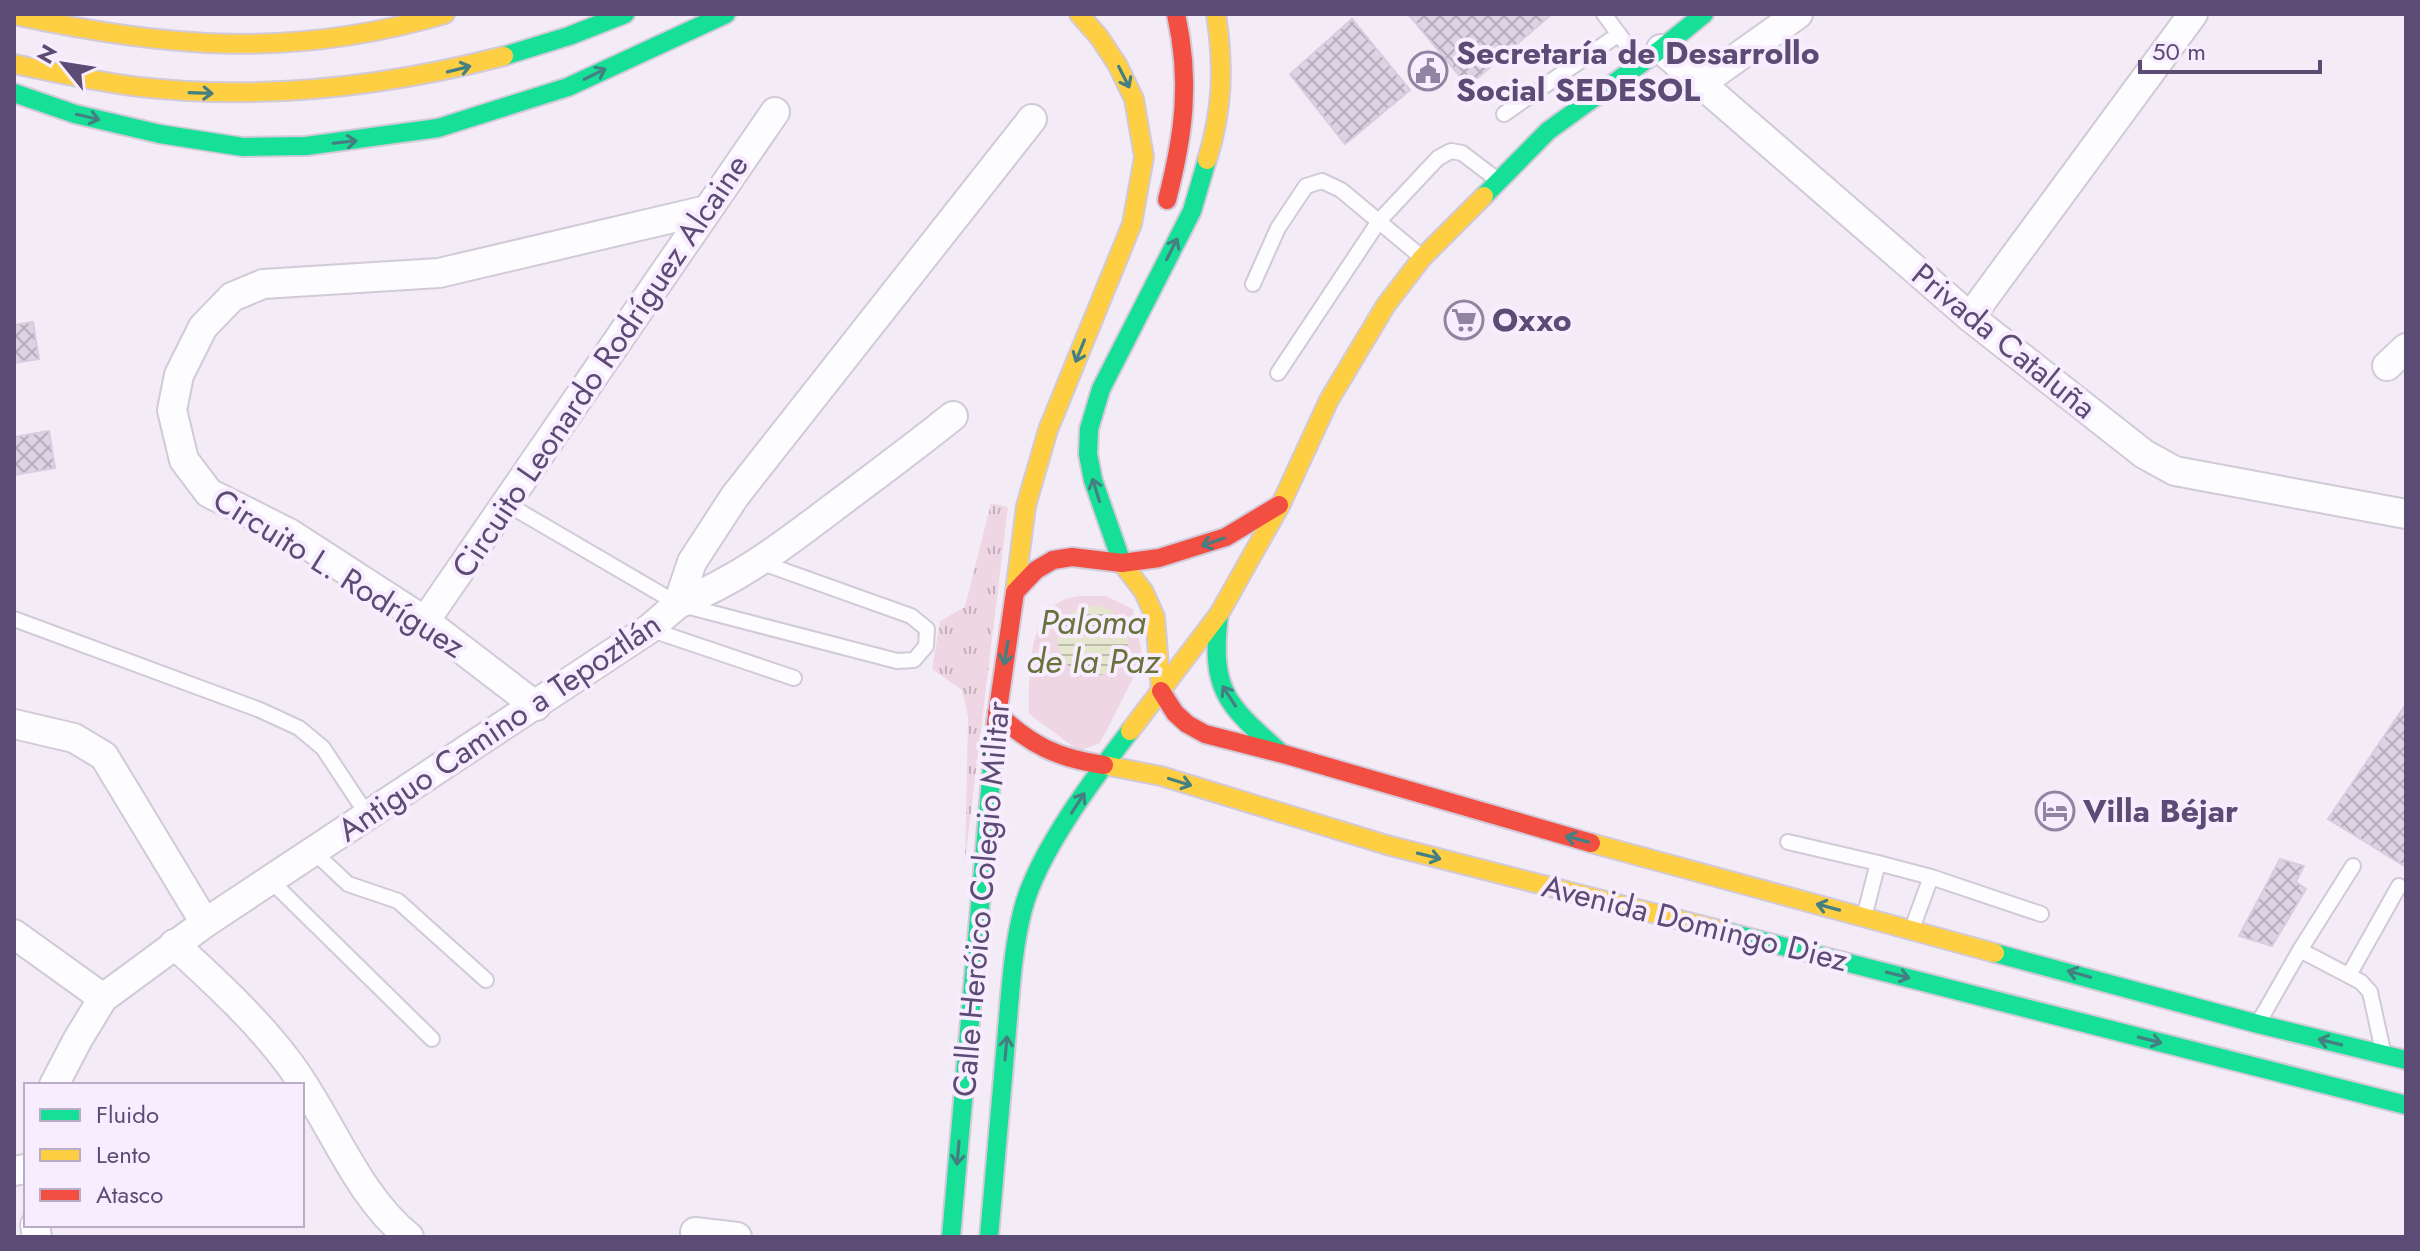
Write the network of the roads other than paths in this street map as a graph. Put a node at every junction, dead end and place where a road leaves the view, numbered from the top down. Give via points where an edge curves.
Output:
1 (396, 14) edge
2 (445, 14) edge
3 (625, 14) edge
4 (726, 14) edge
5 (1079, 14) edge
6 (1176, 14) edge
7 (1216, 14) edge
8 (1704, 14) edge
9 (1798, 14) edge
10 (2193, 14) edge
11 (14, 15) edge
12 (1609, 16) edge
13 (1619, 34) junction
14 (342, 38) junction
15 (1650, 56) junction
16 (14, 64) edge
17 (1700, 84) junction
18 (14, 93) edge
19 (775, 112) dead end
20 (1504, 114) dead end
21 (1032, 119) dead end
22 (1499, 181) junction
23 (707, 210) junction
24 (1160, 214) dead end
25 (1379, 221) junction
26 (1148, 235) dead end
27 (1422, 258) junction
28 (1253, 284) dead end
29 (1099, 303) junction
30 (1970, 317) junction
31 (1278, 373) dead end
32 (953, 416) dead end
33 (507, 504) junction
34 (1281, 504) junction
35 (2406, 514) edge
36 (760, 562) junction
37 (1122, 563) junction
38 (1015, 592) junction
39 (678, 604) junction
40 (1219, 614) junction
41 (14, 619) edge
42 (425, 621) junction
43 (649, 629) junction
44 (794, 678) dead end
45 (1161, 691) junction
46 (536, 706) junction
47 (997, 713) junction
48 (14, 724) edge
49 (1281, 753) junction
50 (1104, 765) junction
51 (368, 816) junction
52 (1788, 842) dead end
53 (314, 852) junction
54 (1878, 863) junction
55 (2353, 866) dead end
56 (1931, 877) junction
57 (270, 880) junction
58 (2399, 886) dead end
59 (2041, 914) dead end
60 (1864, 917) junction
61 (205, 923) junction
62 (1912, 929) junction
63 (14, 934) edge
64 (174, 944) junction
65 (2300, 950) junction
66 (2349, 975) junction
67 (486, 980) dead end
68 (103, 998) junction
69 (2258, 1024) junction
70 (432, 1039) dead end
71 (2384, 1055) junction
72 (2406, 1060) edge
73 (55, 1083) edge
74 (302, 1083) edge
75 (304, 1087) edge
76 (2406, 1105) edge
77 (695, 1232) dead end
78 (409, 1237) edge
79 (737, 1237) edge
80 (951, 1237) edge
81 (989, 1237) edge

1 - 14 main road
2 - 14 main road
16 -> 3 main road via 130,87 254,95 458,70
18 -> 4 main road via 132,128 243,147 306,146 438,128 568,87
5 -> 29 main road via 1117,64 1134,99 1144,157 1132,224
6 - 24 main road via 1185,47 1187,99 1179,154
37 -> 7 main road via 1093,480 1089,429 1101,389 1192,211 1221,102
8 - 15 main road, Calle Heróico Colegio Militar
9 - 17 street
10 - 30 street
11 - 14 main road via 202,43
12 - 13 lane
13 - 15 lane
13 - 20 lane
15 - 17 street, Privada Cataluña
15 - 22 main road, Calle Heróico Colegio Militar via 1548,131
17 - 30 street, Privada Cataluña
19 - 23 street, Circuito Leonardo Rodríguez Alcaine
21 - 39 street, Antiguo Camino a Tepoztlán via 735,496 692,562
22 - 25 lane via 1462,153 1451,151 1438,158
22 - 27 main road, Calle Heróico Colegio Militar
23 - 33 street, Circuito Leonardo Rodríguez Alcaine
23 - 42 street, Circuito L. Rodríguez via 439,273 263,284 232,297 203,327 179,375 172,410 184,460 209,493 289,533
25 - 27 lane
25 - 28 lane via 1341,190 1322,181 1306,186 1278,228
25 - 31 lane
26 - 29 main road
27 - 34 main road, Calle Heróico Colegio Militar via 1386,305 1329,400
29 -> 38 main road, Calle Heróico Colegio Militar via 1048,430 1026,506
30 - 35 street, Privada Cataluña via 2144,454 2175,471
32 - 36 street
33 - 39 lane
33 - 42 street, Circuito Leonardo Rodríguez Alcaine
34 -> 37 main road via 1226,537 1159,558
34 - 40 main road, Calle Heróico Colegio Militar
36 - 39 street
36 - 39 lane via 911,616 927,629 926,646 914,660 897,661
37 - 38 main road via 1053,560
37 - 45 main road via 1155,617
38 -> 47 main road, Calle Heróico Colegio Militar
39 - 43 street, Antiguo Camino a Tepoztlán
40 - 45 main road, Calle Heróico Colegio Militar
49 -> 40 main road via 1223,690 1215,646
41 - 51 lane via 299,728 323,748
42 - 46 street, Circuito L. Rodríguez
43 - 44 lane
43 - 46 street, Antiguo Camino a Tepoztlán
45 - 49 main road, Avenida Domingo Diez via 1175,713 1205,734
45 - 50 main road, Calle Heróico Colegio Militar
46 - 51 street, Antiguo Camino a Tepoztlán
47 - 50 main road, Avenida Domingo Diez via 1041,750
47 -> 80 main road, Calle Heróico Colegio Militar
48 - 61 street via 74,738 104,756
60 -> 49 main road, Avenida Domingo Diez via 1400,797
50 -> 76 main road, Avenida Domingo Diez
81 -> 50 main road, Calle Heróico Colegio Militar via 1011,984 1023,908 1052,844
51 - 53 street, Antiguo Camino a Tepoztlán
52 - 54 lane
53 - 57 street, Antiguo Camino a Tepoztlán
53 - 67 lane via 348,884 398,901
54 - 56 lane
54 - 60 lane
55 - 65 lane
56 - 59 lane
56 - 62 lane
57 - 61 street, Antiguo Camino a Tepoztlán
57 - 70 lane
58 - 66 lane
60 - 62 main road, Avenida Domingo Diez
61 - 64 street, Antiguo Camino a Tepoztlán
69 -> 62 main road, Avenida Domingo Diez
63 - 68 street
64 - 68 street, Antiguo Camino a Tepoztlán
64 - 74 street via 242,1007
65 - 66 lane
65 - 69 lane
66 - 71 lane via 2370,992
68 - 73 street, Antiguo Camino a Tepoztlán
71 -> 69 main road, Avenida Domingo Diez
71 - 72 main road, Avenida Domingo Diez
75 - 78 street via 391,1223
77 - 79 street

